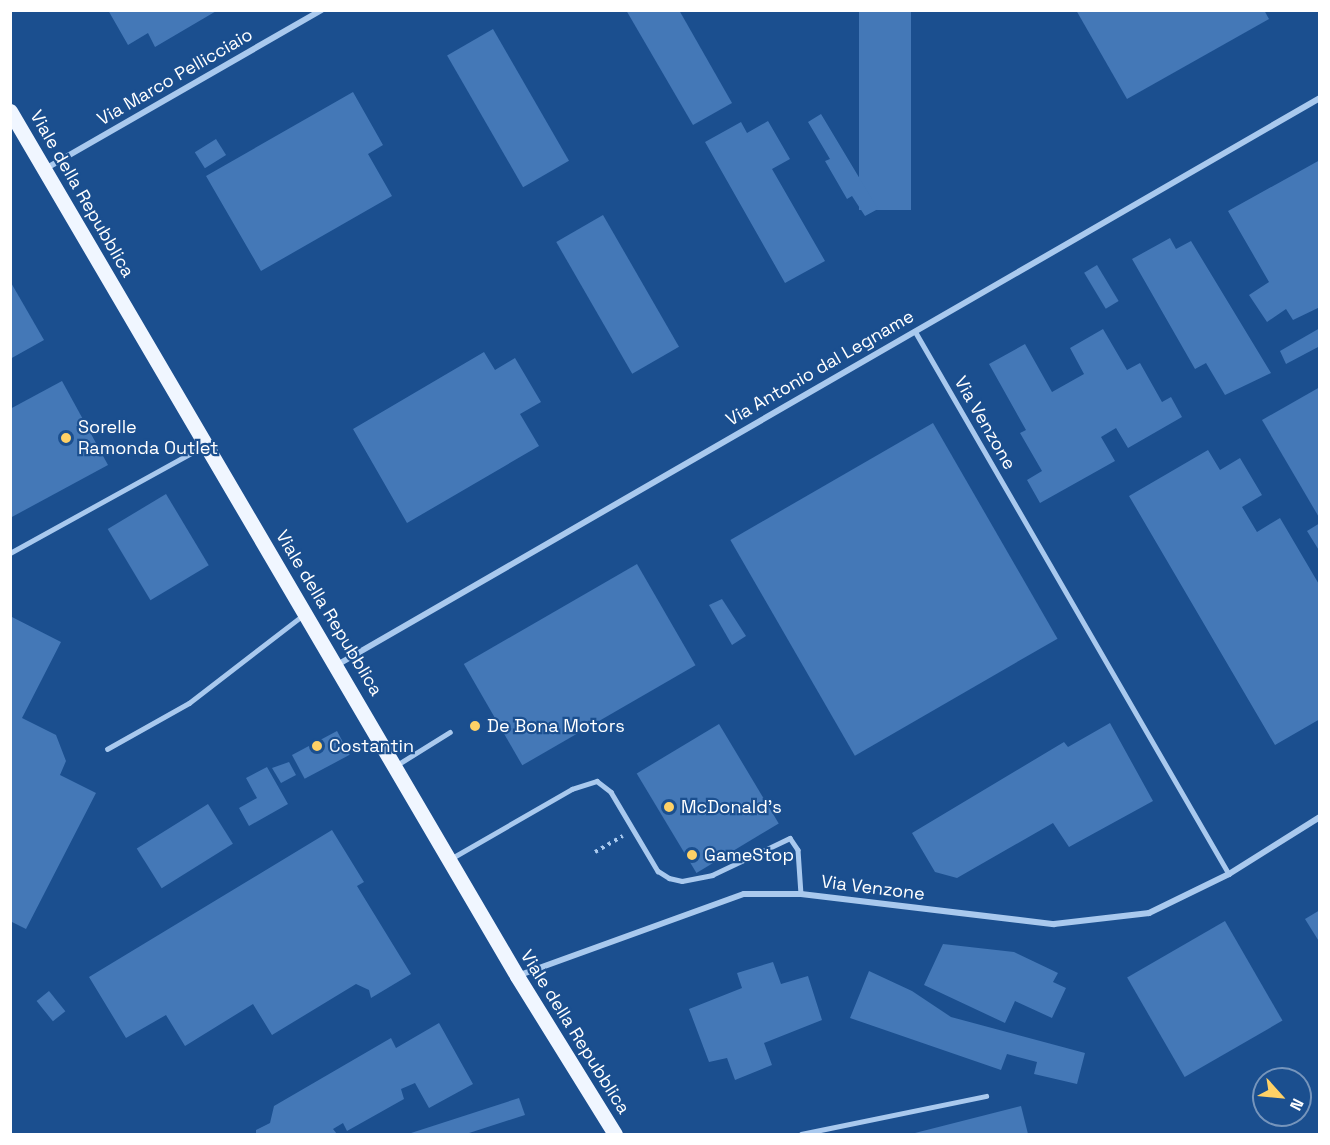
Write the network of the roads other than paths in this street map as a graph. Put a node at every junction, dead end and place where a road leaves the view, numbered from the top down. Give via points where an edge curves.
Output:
1 (321, 10) edge
2 (1320, 98) edge
3 (10, 111) edge
4 (16, 131) edge
5 (45, 169) junction
6 (915, 331) junction
7 (207, 444) junction
8 (10, 553) edge
9 (306, 614) junction
10 (337, 665) junction
11 (450, 732) dead end
12 (107, 749) dead end
13 (397, 765) junction
14 (1320, 817) edge
15 (449, 860) junction
16 (1229, 874) junction
17 (801, 894) junction
18 (517, 976) junction
19 (986, 1096) dead end
20 (615, 1134) edge
21 (801, 1134) edge

1 - 5 street, Via Marco Pellicciaio
2 - 6 street, Via Antonio dal Legname
3 - 4 main road, Viale della Repubblica
4 - 5 main road, Viale della Repubblica
5 - 7 main road, Viale della Repubblica
6 - 10 street, Via Antonio dal Legname
6 - 16 lane, Via Venzone
7 - 8 lane
7 - 9 main road, Viale della Repubblica
9 - 10 main road, Viale della Repubblica
9 - 12 lane via 189,703
10 - 13 main road, Viale della Repubblica
11 - 13 lane
13 - 15 main road, Viale della Repubblica
14 - 16 street, Via Venzone
15 - 17 lane via 572,789 597,781 611,792 657,871 669,879 682,881 712,875 790,838 798,850
15 - 18 main road, Viale della Repubblica
16 - 17 street, Via Venzone via 1149,913 1074,923 1010,921
17 - 18 street, Via Venzone via 729,897
18 - 20 main road, Viale della Repubblica
19 - 21 lane

